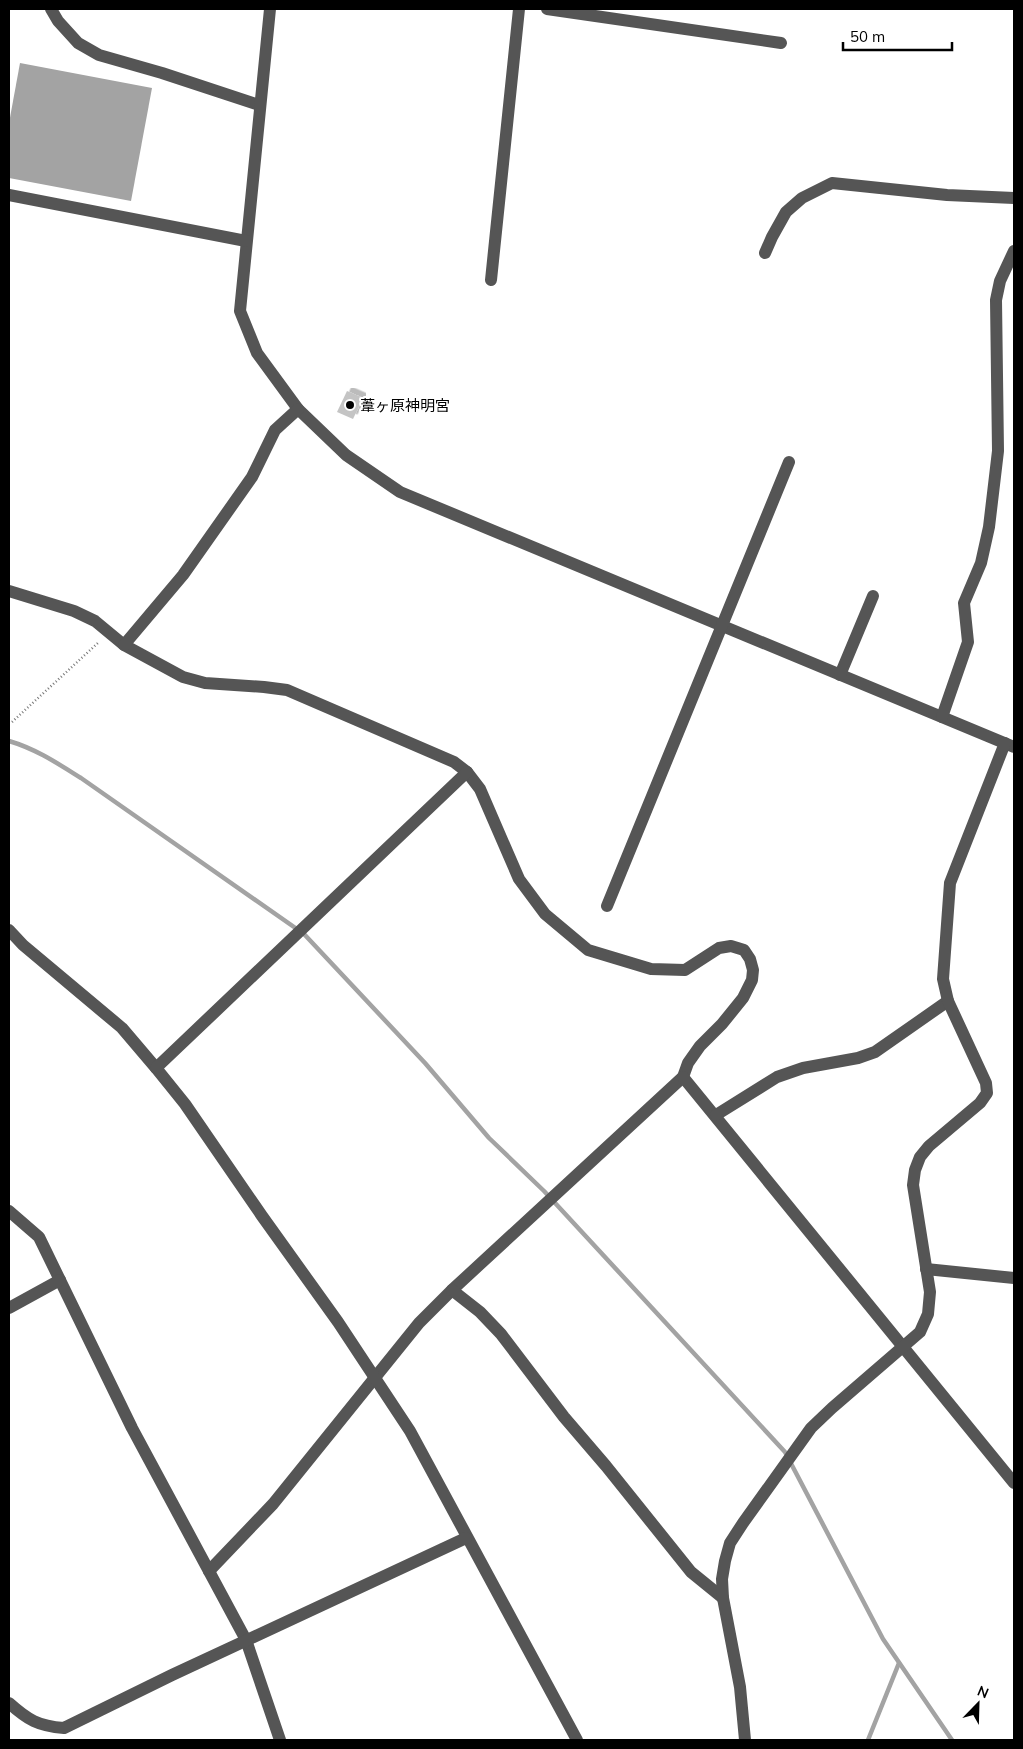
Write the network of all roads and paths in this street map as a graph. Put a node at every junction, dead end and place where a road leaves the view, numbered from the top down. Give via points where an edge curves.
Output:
1 (50, 9) edge
2 (270, 9) edge
3 (519, 9) edge
4 (547, 9) edge
5 (781, 43) dead end
6 (259, 105) junction
7 (9, 195) edge
8 (1014, 198) edge
9 (246, 241) junction
10 (1014, 251) edge
11 (765, 253) dead end
12 (490, 280) dead end
13 (298, 409) junction
14 (789, 462) dead end
15 (9, 590) edge
16 (873, 596) dead end
17 (721, 625) junction
18 (109, 633) junction
19 (124, 645) junction
20 (840, 675) junction
21 (942, 717) junction
22 (12, 722) dead end
23 (1010, 745) edge
24 (467, 772) junction
25 (607, 906) dead end
26 (9, 930) edge
27 (948, 1001) junction
28 (156, 1068) junction
29 (683, 1077) junction
30 (716, 1115) junction
31 (9, 1211) edge
32 (926, 1269) junction
33 (1014, 1277) edge
34 (60, 1280) junction
35 (452, 1290) junction
36 (9, 1308) edge
37 (903, 1348) junction
38 (375, 1377) junction
39 (1014, 1483) edge
40 (466, 1538) junction
41 (209, 1571) junction
42 (723, 1598) junction
43 (246, 1640) junction
44 (9, 1703) edge
45 (280, 1740) edge
46 (577, 1740) edge
47 (745, 1740) edge

1 - 6 street via 78,43 99,55
2 - 6 street
3 - 12 street
4 - 5 street
6 - 9 street
7 - 9 street
8 - 11 street via 947,195 832,183 802,198 786,212
9 - 13 street via 240,311 257,353
10 - 21 street via 1000,281 996,300 998,451 989,527 981,563 964,603 968,642
13 - 17 street via 346,455 400,492
13 - 19 street via 275,430 252,476 183,575
14 - 17 street
15 - 18 street via 95,621
16 - 20 street
17 - 20 street
17 - 25 street
18 - 19 street
18 - 22 path
19 - 24 street via 190,679 287,690 454,762
20 - 21 street
21 - 23 street
23 - 27 street via 950,883 943,979
24 - 28 street
24 - 29 street via 480,789 519,879 546,914 588,950 651,969 685,970 719,948 731,946 744,950 753,970 752,980 722,1024 700,1046
26 - 28 street via 22,945 122,1028
27 - 30 street via 875,1052 777,1077
27 - 32 street via 986,1083 986,1093 980,1103 929,1146 915,1170 913,1185
28 - 38 street via 185,1104
29 - 30 street
29 - 35 street
30 - 37 street
31 - 34 street via 39,1237
32 - 33 street
32 - 37 street via 930,1292 928,1314 920,1332
34 - 36 street
34 - 41 street via 132,1428
35 - 38 street via 419,1323
35 - 42 street via 501,1334 564,1418 691,1572
37 - 39 street
37 - 42 street via 811,1428 730,1543 722,1579
38 - 40 street via 410,1431
38 - 41 street via 273,1504
40 - 43 street
40 - 46 street
41 - 43 street
42 - 47 street via 740,1687
43 - 44 street via 64,1728 39,1723
43 - 45 street

